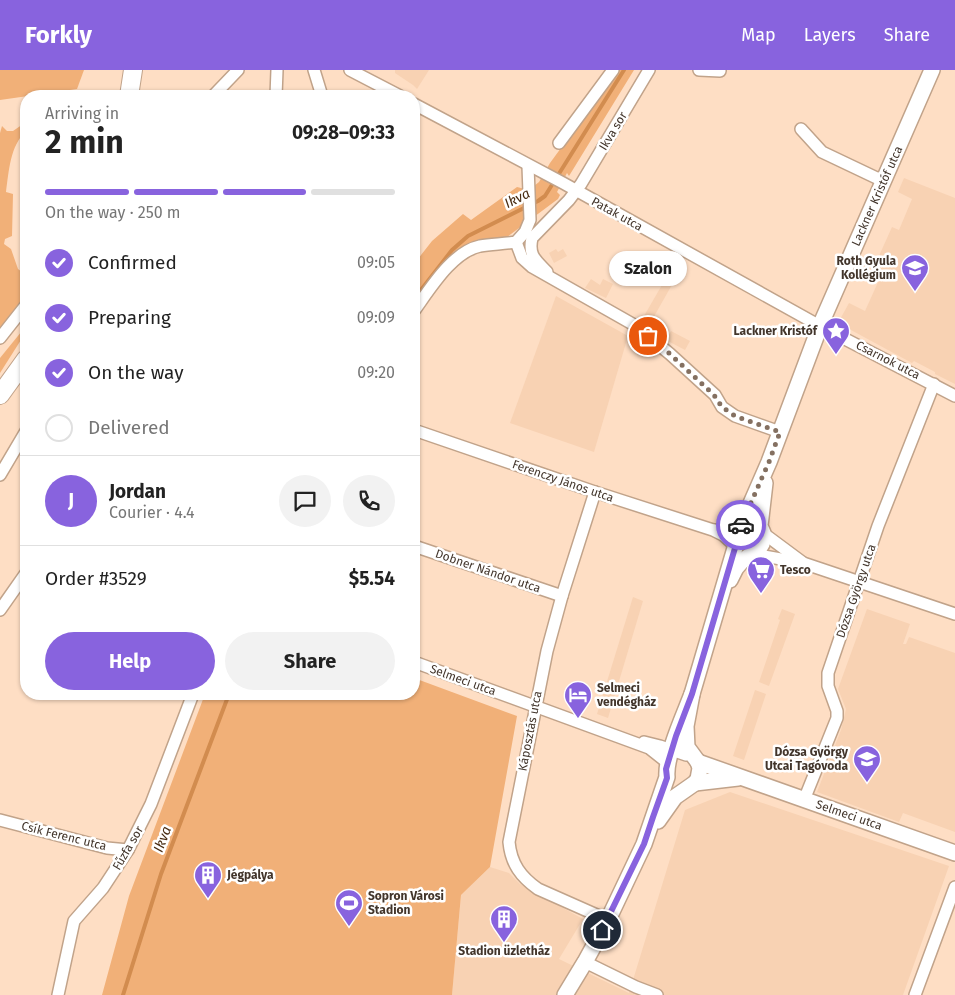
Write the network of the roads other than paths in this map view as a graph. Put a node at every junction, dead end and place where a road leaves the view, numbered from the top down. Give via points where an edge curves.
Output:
1 (133, 70) edge
2 (238, 70) edge
3 (277, 70) edge
4 (314, 70) edge
5 (350, 70) edge
6 (613, 70) edge
7 (649, 70) edge
8 (699, 70) edge
9 (932, 70) edge
10 (720, 71) dead end
11 (129, 90) edge
12 (219, 90) edge
13 (276, 90) edge
14 (320, 90) edge
15 (388, 90) edge
16 (420, 107) edge
17 (801, 129) dead end
18 (559, 142) dead end
19 (528, 166) junction
20 (883, 181) junction
21 (576, 191) junction
22 (516, 242) junction
23 (555, 280) junction
24 (420, 303) edge
25 (20, 313) edge
26 (820, 326) junction
27 (0, 338) edge
28 (20, 367) edge
29 (934, 384) junction
30 (0, 395) edge
31 (955, 396) edge
32 (420, 432) edge
33 (780, 432) junction
34 (20, 441) edge
35 (769, 462) junction
36 (0, 475) edge
37 (595, 492) junction
38 (739, 526) junction
39 (762, 529) junction
40 (713, 530) junction
41 (733, 545) junction
42 (420, 548) edge
43 (751, 555) junction
44 (803, 563) junction
45 (859, 581) junction
46 (20, 582) edge
47 (562, 596) junction
48 (720, 603) junction
49 (0, 610) edge
50 (955, 614) edge
51 (420, 664) edge
52 (692, 694) junction
53 (191, 700) edge
54 (534, 706) junction
55 (694, 759) junction
56 (669, 763) junction
57 (742, 778) junction
58 (690, 786) junction
59 (804, 800) junction
60 (0, 820) edge
61 (644, 844) junction
62 (128, 850) junction
63 (955, 853) edge
64 (955, 887) edge
65 (608, 920) junction
66 (585, 962) junction
67 (654, 994) edge
68 (58, 995) edge
69 (565, 995) edge
70 (915, 995) edge

1 - 11 main road
2 - 12 street
3 - 13 street
4 - 14 street
5 - 15 street
6 - 18 street
7 - 21 street, Ikva sor
8 - 10 street
9 - 20 street, Lackner Kristóf utca
16 - 19 street, Patak utca
17 - 20 street via 822,152
19 - 21 street, Patak utca
19 - 22 street via 530,220
20 - 26 street, Lackner Kristóf utca
21 - 23 street, Ikva sor via 532,238 530,246 532,255
21 - 26 street, Patak utca
22 - 23 street via 522,258
22 - 24 street via 479,246 460,256 442,273
23 - 33 street via 636,326 735,416
25 - 27 street
26 - 29 street, Csarnok utca
26 - 33 street, Lackner Kristóf utca
28 - 30 main road
29 - 31 street, Csarnok utca
29 - 45 street, Dózsa György utca
32 - 37 street, Ferenczy János utca
33 - 35 street, Lackner Kristóf utca
34 - 36 street
35 - 38 street, Lackner Kristóf utca
35 - 39 street, Lackner Kristóf utca
37 - 40 street, Ferenczy János utca
37 - 47 street, Káposztás utca
38 - 39 street via 749,522
38 - 40 street, Ferenczy János utca via 726,531
38 - 41 street, Lackner Kristóf utca via 733,533
39 - 43 street, Lackner Kristóf utca via 762,544
39 - 44 street
40 - 41 street, Ferenczy János utca
41 - 43 street via 739,553
41 - 48 street, Lackner Kristóf utca
42 - 47 street, Dobner Nándor utca
43 - 44 street
43 - 48 street, Lackner Kristóf utca via 736,568
44 - 45 street
45 - 50 street
45 - 59 street, Dózsa György utca via 828,673 828,686 837,718
46 - 49 street
47 - 54 street, Káposztás utca
48 - 52 street, Lackner Kristóf utca
51 - 54 street, Selmeci utca
52 - 55 street, Lackner Kristóf utca via 685,736
52 - 56 street, Lackner Kristóf utca
53 - 62 street, Fűzfa sor via 151,804
54 - 56 street, Selmeci utca via 649,748
54 - 65 street, Káposztás utca via 509,842 512,858 518,872 538,889
55 - 56 street via 677,757
55 - 57 street, Selmeci utca
55 - 58 street via 699,775
56 - 58 street via 672,785
56 - 61 street, Lackner Kristóf utca
57 - 58 street, Selmeci utca
57 - 59 street, Selmeci utca
58 - 61 street, Lackner Kristóf utca via 668,806
59 - 63 street, Selmeci utca
60 - 62 street, Csík Ferenc utca via 107,848
61 - 65 street, Lackner Kristóf utca
62 - 68 street, Fűzfa sor via 103,888 74,921
64 - 70 street
65 - 66 street, Lackner Kristóf utca
66 - 67 street
66 - 69 street, Lackner Kristóf utca

